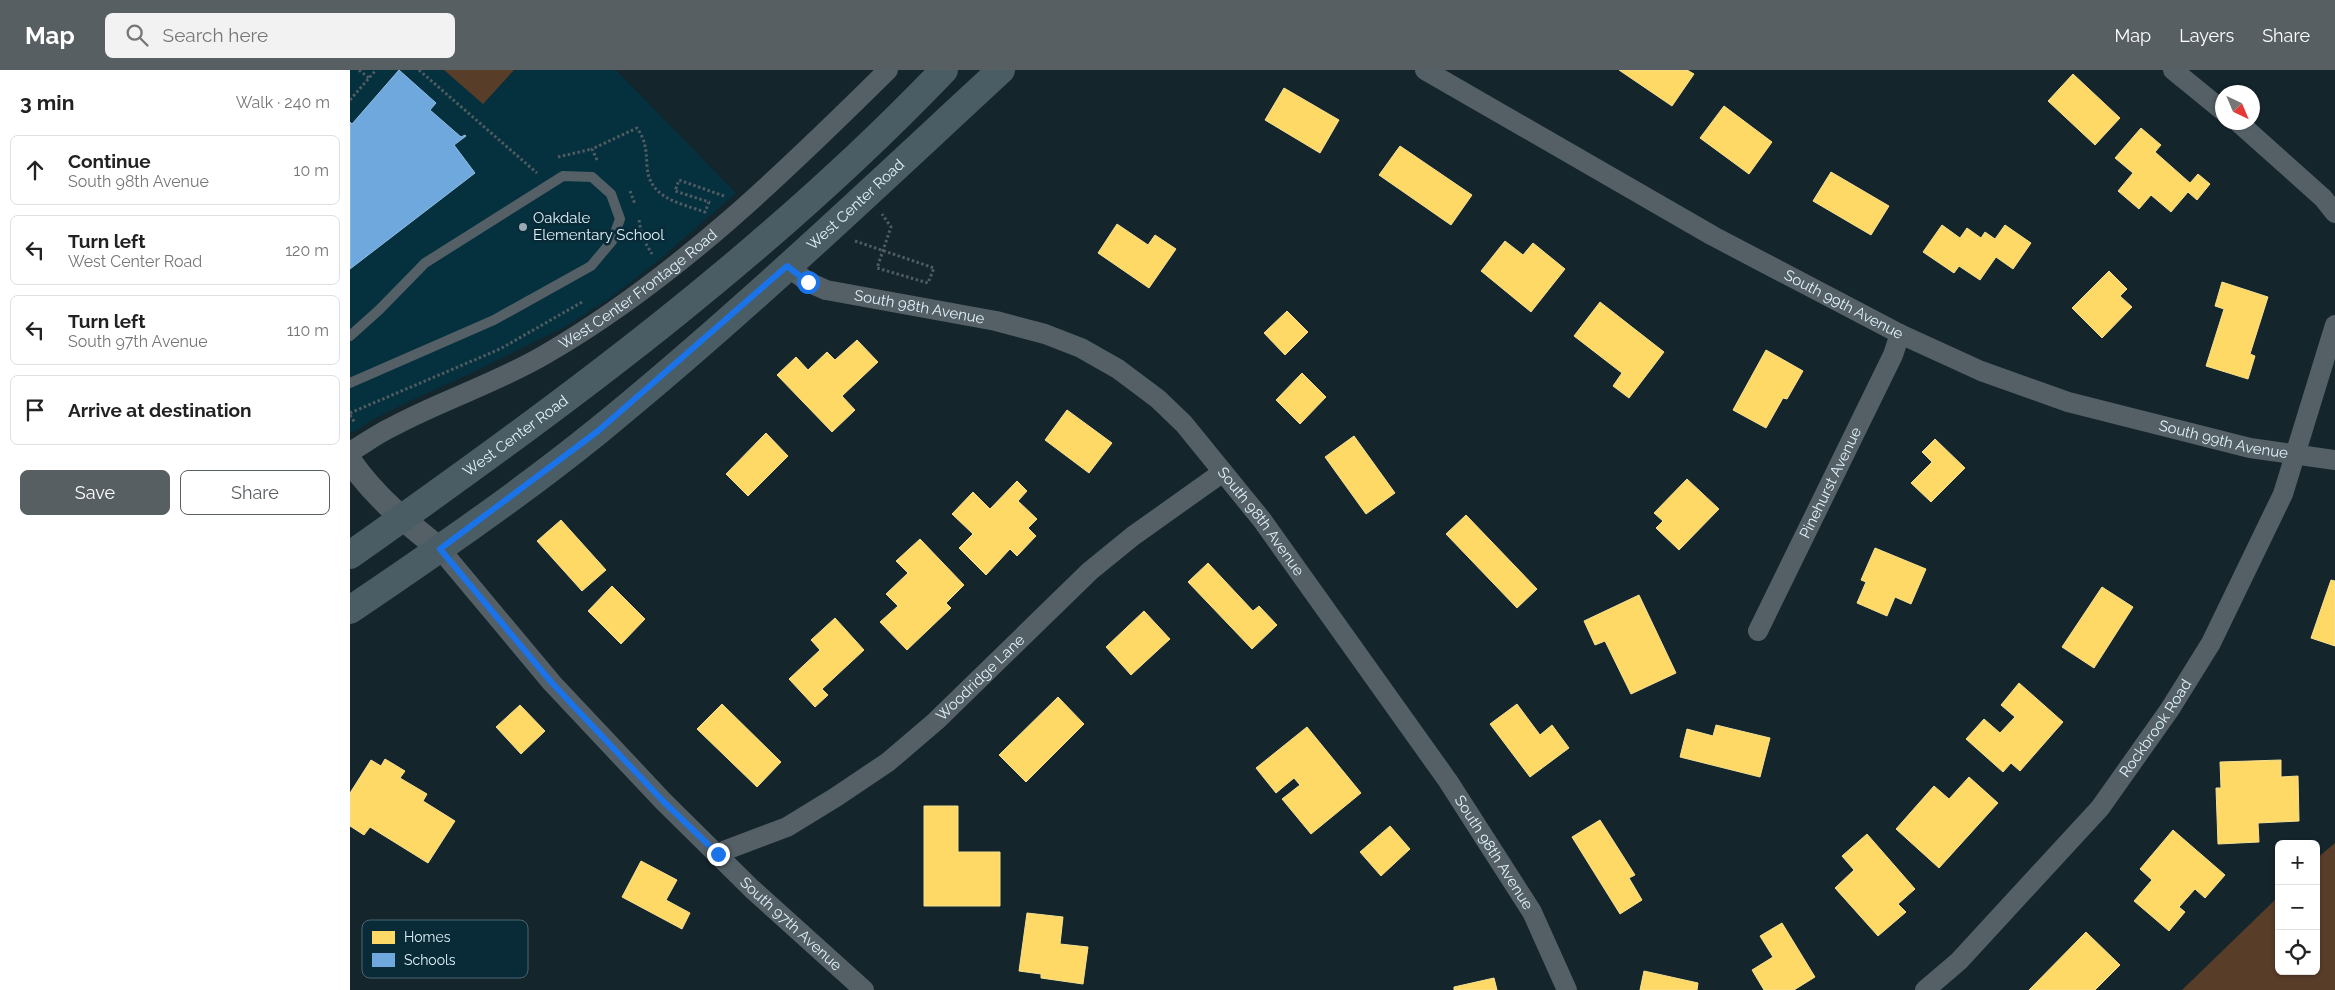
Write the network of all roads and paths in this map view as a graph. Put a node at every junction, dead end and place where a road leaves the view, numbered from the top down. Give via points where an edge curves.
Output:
1 (359, 70) edge
2 (376, 70) edge
3 (419, 70) edge
4 (888, 70) edge
5 (944, 70) edge
6 (1002, 70) edge
7 (1425, 70) edge
8 (2173, 70) edge
9 (369, 78) junction
10 (350, 100) edge
11 (2215, 104) edge
12 (2247, 130) edge
13 (602, 165) dead end
14 (538, 174) dead end
15 (629, 190) dead end
16 (672, 200) dead end
17 (636, 205) dead end
18 (880, 212) dead end
19 (2335, 213) edge
20 (638, 214) dead end
21 (659, 249) dead end
22 (652, 254) junction
23 (644, 259) dead end
24 (787, 266) junction
25 (877, 268) dead end
26 (589, 298) dead end
27 (2335, 326) edge
28 (1900, 334) junction
29 (350, 336) edge
30 (350, 383) edge
31 (350, 413) edge
32 (350, 452) edge
33 (2296, 453) junction
34 (2335, 460) edge
35 (350, 461) edge
36 (1223, 472) junction
37 (402, 519) junction
38 (440, 549) junction
39 (350, 555) edge
40 (350, 610) edge
41 (1758, 631) dead end
42 (718, 854) junction
43 (864, 990) edge
44 (1567, 990) edge
45 (1925, 990) edge

1 - 9 path
2 - 9 path
3 - 14 path
4 - 32 street, West Center Frontage Road via 777,179 695,249 604,318 545,355 392,427
5 - 37 main road, West Center Road via 814,196 710,284 555,407
6 - 24 main road, West Center Road
7 - 28 street, South 99th Avenue via 1713,236
8 - 11 street
9 - 10 path
12 - 19 street
13 - 16 path via 594,158 592,149 637,128 644,138 648,177 658,192
15 - 17 path
18 - 25 path via 891,227
20 - 22 path via 642,237
21 - 22 path
22 - 23 path
24 - 36 street, South 98th Avenue via 808,282 826,290 996,321 1081,348 1118,369 1158,398
24 - 38 main road, West Center Road via 598,431
26 - 31 path via 500,349
27 - 33 street, Rockbrook Road
28 - 33 street, South 99th Avenue via 1981,372 2068,402 2250,448
28 - 41 street, Pinehurst Avenue via 1893,355
29 - 30 lane via 425,263 564,176 592,177 610,194 620,219 612,241 591,266 494,320
33 - 34 street
33 - 45 street, Rockbrook Road via 2283,494 2211,643 2170,709 2100,808 1958,961
35 - 37 street, South 97th Avenue
36 - 42 street, Woodridge Lane via 1090,571 936,721 888,762 787,827
36 - 44 street, South 98th Avenue via 1307,581 1448,781 1532,912
37 - 38 street, South 97th Avenue
37 - 39 main road, West Center Road
38 - 40 main road, West Center Road
38 - 42 street, South 97th Avenue via 552,683 663,801
42 - 43 street, South 97th Avenue

